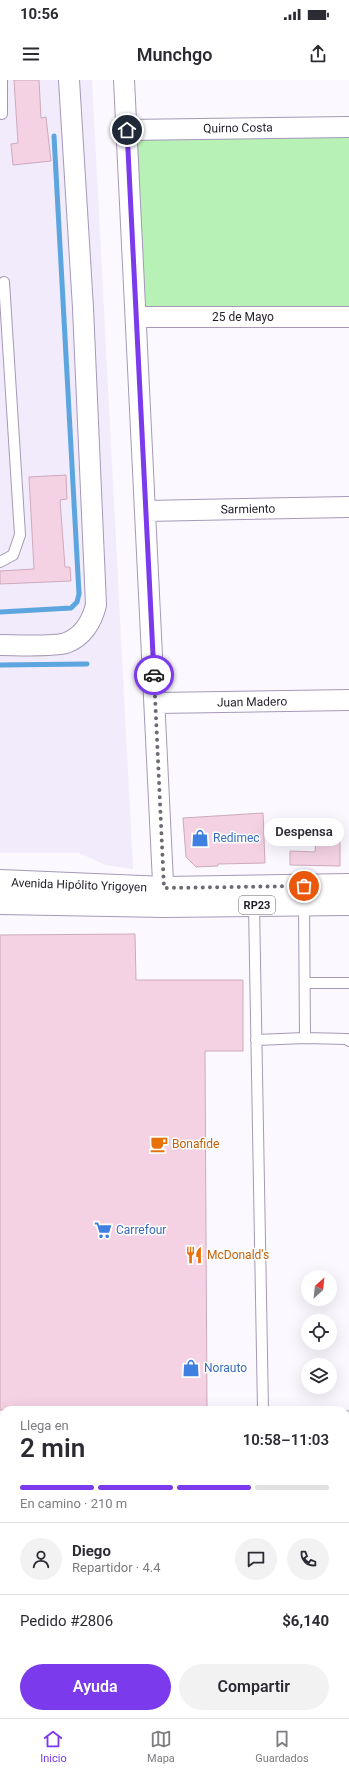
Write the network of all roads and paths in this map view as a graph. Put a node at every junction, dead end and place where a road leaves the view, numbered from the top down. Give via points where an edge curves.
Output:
1 (2, 80) edge
2 (69, 80) edge
3 (124, 80) edge
4 (2, 114) dead end
5 (349, 127) edge
6 (127, 130) junction
7 (4, 282) dead end
8 (136, 317) junction
9 (349, 317) edge
10 (349, 508) edge
11 (146, 511) junction
12 (0, 562) edge
13 (0, 645) edge
14 (349, 700) edge
15 (156, 703) junction
16 (0, 882) edge
17 (349, 885) edge
18 (164, 897) junction
19 (0, 903) edge
20 (304, 904) junction
21 (349, 904) edge
22 (254, 905) junction
23 (349, 982) edge
24 (305, 984) junction
25 (305, 1038) junction
26 (256, 1040) junction
27 (349, 1042) edge
28 (263, 1406) edge

1 - 4 lane
2 - 13 street via 83,308 96,605 92,619 84,630 67,643
3 - 6 street
5 - 6 street, Quirno Costa
6 - 8 street
7 - 12 lane via 20,536 13,555
8 - 9 street, 25 de Mayo
8 - 11 street
10 - 11 street, Sarmiento
11 - 15 street
14 - 15 street, Juan Madero
15 - 18 street
16 - 18 main road, Avenida Hipólito Yrigoyen / RP23
17 - 18 main road, Avenida Hipólito Yrigoyen / RP23
18 - 19 main road, Avenida Hipólito Yrigoyen / RP23
18 - 22 main road, Avenida Hipólito Yrigoyen / RP23
20 - 21 main road, Avenida Hipólito Yrigoyen / RP23
20 - 22 main road, Avenida Hipólito Yrigoyen / RP23
20 - 24 lane
22 - 26 lane
23 - 24 lane
24 - 25 lane
25 - 26 lane
25 - 27 lane
26 - 28 lane

